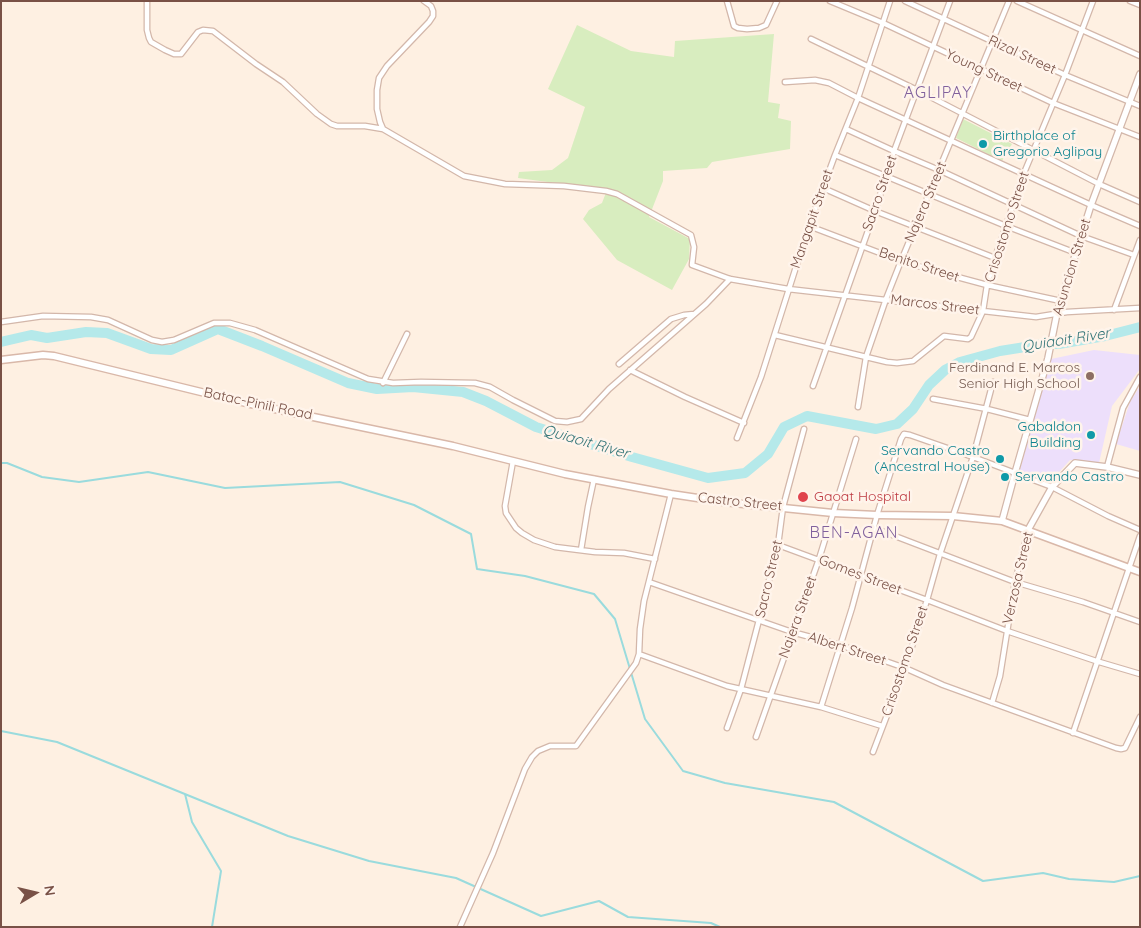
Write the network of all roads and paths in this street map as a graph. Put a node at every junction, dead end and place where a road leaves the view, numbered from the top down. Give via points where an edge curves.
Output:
1 (147, 1) edge
2 (424, 1) edge
3 (727, 1) edge
4 (777, 1) edge
5 (830, 1) edge
6 (890, 1) edge
7 (904, 1) edge
8 (950, 1) edge
9 (1010, 1) edge
10 (1017, 1) edge
11 (1093, 1) edge
12 (1130, 1) edge
13 (1140, 5) edge
14 (942, 20) junction
15 (883, 23) junction
16 (1081, 30) junction
17 (810, 39) dead end
18 (993, 41) junction
19 (933, 47) junction
20 (1140, 56) edge
21 (869, 68) junction
22 (982, 68) junction
23 (1065, 74) junction
24 (1140, 74) edge
25 (784, 82) dead end
26 (916, 90) junction
27 (858, 98) junction
28 (1130, 102) junction
29 (1053, 103) junction
30 (1140, 106) edge
31 (962, 114) junction
32 (906, 120) junction
33 (383, 129) junction
34 (846, 129) junction
35 (1120, 130) junction
36 (1140, 137) edge
37 (951, 140) junction
38 (1033, 150) junction
39 (894, 151) junction
40 (834, 155) junction
41 (939, 170) junction
42 (1024, 173) junction
43 (885, 176) junction
44 (1099, 184) junction
45 (823, 188) junction
46 (928, 194) junction
47 (1140, 202) edge
48 (1013, 204) junction
49 (1090, 205) junction
50 (875, 211) junction
51 (809, 226) junction
52 (1006, 226) junction
53 (1140, 226) edge
54 (915, 228) junction
55 (1081, 236) junction
56 (1140, 240) edge
57 (861, 245) junction
58 (1076, 253) junction
59 (1134, 256) junction
60 (995, 258) junction
61 (901, 261) junction
62 (730, 279) junction
63 (987, 285) junction
64 (788, 289) junction
65 (844, 294) junction
66 (886, 299) junction
67 (1061, 301) junction
68 (1140, 308) edge
69 (1114, 310) junction
70 (984, 311) junction
71 (1057, 313) junction
72 (694, 314) junction
73 (1, 322) edge
74 (406, 334) dead end
75 (775, 335) junction
76 (826, 347) junction
77 (866, 357) junction
78 (1, 360) edge
79 (619, 364) dead end
80 (630, 370) junction
81 (1140, 377) edge
82 (993, 382) dead end
83 (383, 383) junction
84 (813, 386) dead end
85 (933, 400) dead end
86 (858, 407) dead end
87 (987, 409) junction
88 (1030, 420) junction
89 (744, 423) junction
90 (804, 429) dead end
91 (737, 438) dead end
92 (856, 439) dead end
93 (973, 457) junction
94 (513, 461) junction
95 (1107, 467) junction
96 (1015, 472) junction
97 (1140, 474) edge
98 (594, 479) junction
99 (1052, 487) junction
100 (671, 494) junction
101 (783, 507) junction
102 (833, 513) junction
103 (877, 515) junction
104 (953, 516) junction
105 (1002, 522) junction
106 (874, 528) junction
107 (1028, 530) junction
108 (1140, 530) edge
109 (1140, 536) edge
110 (778, 545) junction
111 (582, 550) junction
112 (940, 554) junction
113 (655, 559) junction
114 (819, 559) junction
115 (1128, 568) junction
116 (1140, 572) edge
117 (861, 575) junction
118 (649, 582) junction
119 (1015, 582) junction
120 (927, 600) junction
121 (1113, 612) junction
122 (760, 620) junction
123 (1140, 622) edge
124 (1007, 631) junction
125 (792, 632) junction
126 (840, 645) junction
127 (639, 654) junction
128 (1096, 661) junction
129 (905, 668) junction
130 (1140, 674) edge
131 (741, 689) junction
132 (771, 695) junction
133 (992, 703) junction
134 (821, 707) junction
135 (1140, 717) edge
136 (882, 726) junction
137 (727, 728) dead end
138 (1073, 733) junction
139 (756, 737) dead end
140 (873, 752) dead end
141 (460, 927) edge

1 - 33 street via 149,38 165,50 181,54 198,32 213,31 283,82 331,124
2 - 33 street via 431,6 433,16 380,78 377,109
3 - 4 street via 734,26 747,29 766,25
5 - 15 street, Young Street
6 - 15 street, Mangapit Street
7 - 14 street, Rizal Street
8 - 14 street, Sacro Street
9 - 18 street, Najera Street
10 - 16 street
11 - 16 street, Crisostomo Street
12 - 13 street
14 - 18 street, Rizal Street
14 - 19 street, Sacro Street
15 - 19 street, Young Street
15 - 21 street, Mangapit Street
16 - 20 street
16 - 23 street, Crisostomo Street
17 - 21 street
18 - 22 street, Najera Street
18 - 23 street, Rizal Street
19 - 22 street, Young Street
19 - 26 street, Sacro Street
21 - 26 street
21 - 27 street, Mangapit Street
22 - 29 street, Young Street
22 - 31 street, Najera Street
23 - 28 street, Rizal Street
23 - 29 street, Crisostomo Street
24 - 28 street, Asuncion Street
25 - 27 street via 822,80
26 - 31 street
26 - 32 street, Sacro Street
27 - 32 street
27 - 34 street, Mangapit Street
28 - 30 street, Rizal Street
28 - 35 street, Asuncion Street
29 - 35 street, Young Street
29 - 38 street, Crisostomo Street
31 - 37 street, Najera Street
31 - 38 street
32 - 37 street
32 - 39 street, Sacro Street
33 - 62 street, Marcos Street via 452,170 474,179 617,194 691,235 694,247 692,265
34 - 39 street
34 - 40 street, Mangapit Street
35 - 36 street, Young Street
35 - 44 street, Asuncion Street
37 - 41 street, Najera Street
37 - 42 street
38 - 42 street, Crisostomo Street
38 - 44 street
39 - 41 street
39 - 43 street, Sacro Street
40 - 43 street
40 - 45 street, Mangapit Street
41 - 46 street, Najera Street
41 - 48 street
42 - 48 street, Crisostomo Street
42 - 49 street
43 - 46 street
43 - 50 street, Sacro Street
44 - 47 street
44 - 49 street, Asuncion Street
45 - 50 street
45 - 51 street, Mangapit Street
46 - 52 street
46 - 54 street, Najera Street
48 - 52 street, Crisostomo Street
48 - 55 street
49 - 53 street
49 - 55 street, Asuncion Street
50 - 54 street
50 - 57 street, Sacro Street
51 - 57 street, Benito Street
51 - 64 street, Mangapit Street
52 - 58 street
52 - 60 street, Crisostomo Street
54 - 60 street
54 - 61 street, Najera Street
55 - 58 street, Asuncion Street
55 - 59 street
56 - 59 street
57 - 61 street, Benito Street
57 - 65 street, Sacro Street
58 - 67 street, Asuncion Street
59 - 69 street
60 - 63 street, Crisostomo Street
61 - 63 street, Benito Street
61 - 66 street, Najera Street
62 - 64 street, Marcos Street
62 - 72 street
63 - 67 street, Benito Street
63 - 70 street, Crisostomo Street
64 - 65 street, Marcos Street
64 - 75 street, Mangapit Street
65 - 66 street, Marcos Street
65 - 76 street, Sacro Street
66 - 70 street, Marcos Street
66 - 77 street, Najera Street
67 - 71 street, Asuncion Street
68 - 69 street, Marcos Street
69 - 71 street, Marcos Street
70 - 71 street, Marcos Street via 1036,316
70 - 77 street, Crisostomo Street via 971,337 944,336 913,361 887,362
71 - 88 street, Asuncion Street
72 - 79 street via 671,319
72 - 80 street
73 - 83 street via 43,316 91,317 108,320 162,342 214,323 230,323 255,330
74 - 83 street
75 - 76 street
75 - 89 street, Mangapit Street
76 - 77 street
76 - 84 street, Sacro Street
77 - 86 street, Najera Street
78 - 94 main road, Batac-Pinili Road via 54,356
80 - 83 street via 580,419 567,422 555,421 490,387 476,384
80 - 89 street
81 - 95 street via 1123,408
82 - 87 street, Crisostomo Street
85 - 87 street
87 - 88 street
87 - 93 street, Crisostomo Street
88 - 96 street, Asuncion Street
89 - 91 street, Mangapit Street
90 - 101 street, Sacro Street
92 - 102 street, Najera Street
93 - 96 street
93 - 103 street via 904,434
93 - 104 street, Crisostomo Street
94 - 98 main road, Castro Street
94 - 111 street via 505,506 516,528 546,544
95 - 97 street
95 - 99 street, Verzosa Street via 1075,463
96 - 99 street
96 - 105 street, Asuncion Street
98 - 100 main road, Castro Street
98 - 111 street
99 - 107 street, Verzosa Street
99 - 108 street
100 - 101 main road, Castro Street
100 - 113 street
101 - 102 main road, Castro Street
101 - 110 street, Sacro Street
102 - 103 main road, Castro Street
102 - 114 street, Najera Street
103 - 104 main road, Castro Street
103 - 106 street
104 - 105 main road, Castro Street
104 - 112 street, Crisostomo Street
105 - 107 main road, Castro Street
106 - 112 street
106 - 117 street
107 - 115 main road, Castro Street
107 - 119 street, Verzosa Street
109 - 115 street
110 - 114 street, Gomes Street
110 - 122 street, Sacro Street
111 - 113 street
112 - 119 street
112 - 120 street, Crisostomo Street
113 - 118 street
114 - 117 street, Gomes Street
114 - 125 street, Najera Street
115 - 116 main road, Castro Street
115 - 121 street
117 - 120 street, Gomes Street
117 - 126 street
118 - 122 street, Albert Street
118 - 127 street
119 - 121 street
119 - 124 street, Verzosa Street
120 - 124 street, Gomes Street
120 - 129 street, Crisostomo Street
121 - 123 street
121 - 128 street
122 - 125 street, Albert Street
122 - 131 street, Sacro Street
124 - 128 street, Gomes Street
124 - 133 street, Verzosa Street
125 - 126 street, Albert Street
125 - 132 street, Najera Street
126 - 129 street, Albert Street
126 - 134 street
127 - 131 street, Crisostomo Street
127 - 141 street via 623,682 576,746 550,746 532,757
128 - 130 street, Gomes Street
128 - 138 street
129 - 133 street, Albert Street
129 - 136 street, Crisostomo Street
131 - 132 street, Crisostomo Street
131 - 137 street, Sacro Street
132 - 134 street, Crisostomo Street
132 - 139 street, Najera Street
133 - 138 street, Albert Street
134 - 136 street, Crisostomo Street
135 - 138 street, Albert Street via 1127,745 1121,749
136 - 140 street

